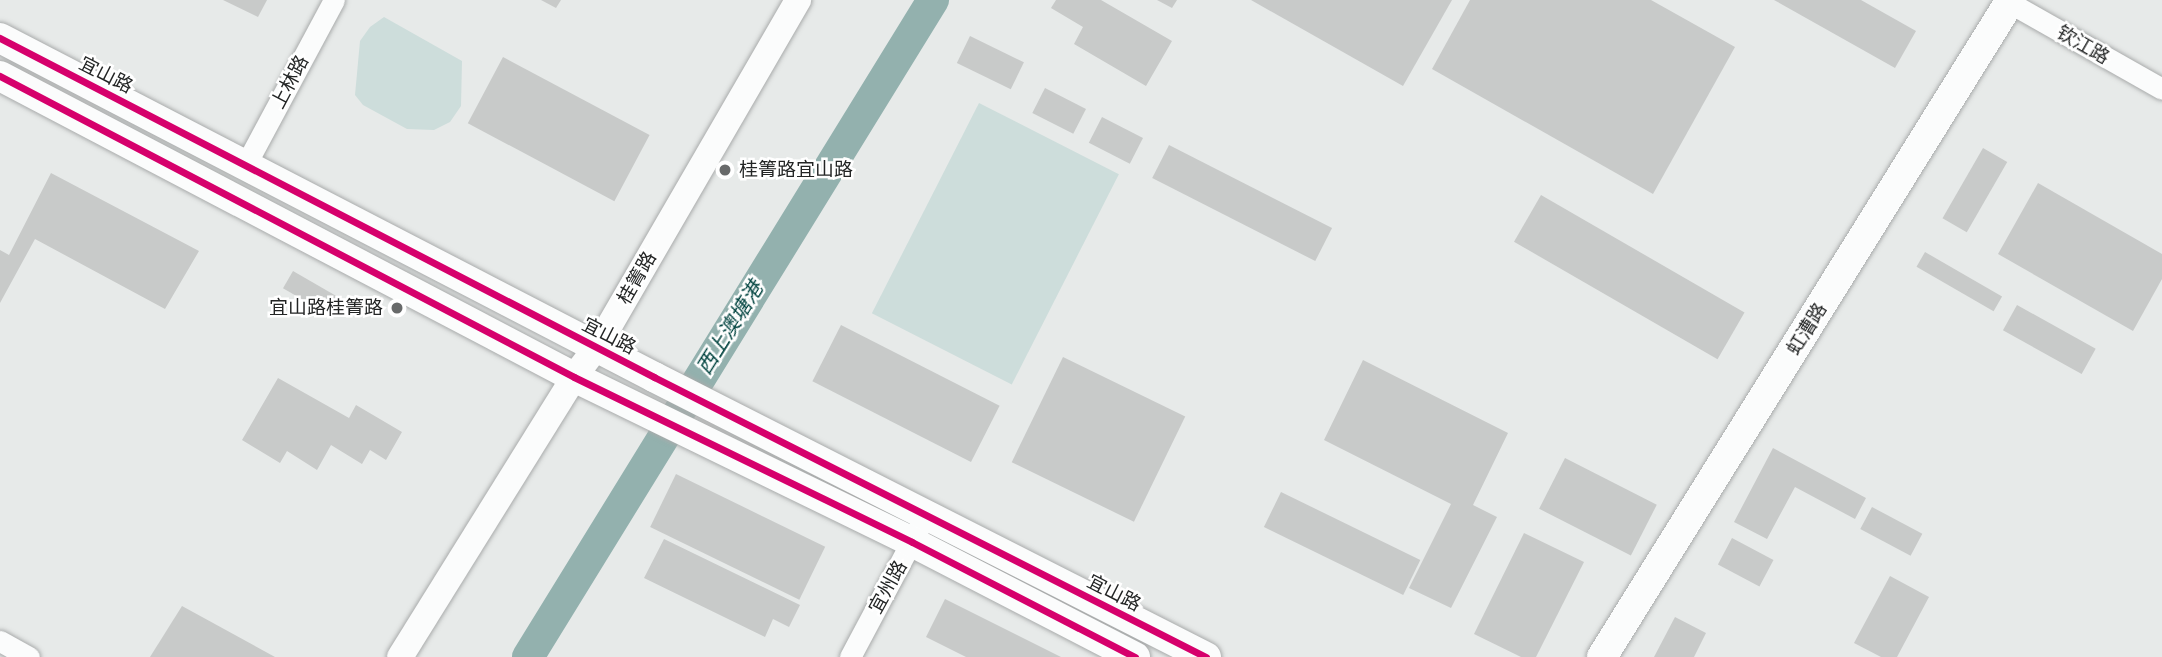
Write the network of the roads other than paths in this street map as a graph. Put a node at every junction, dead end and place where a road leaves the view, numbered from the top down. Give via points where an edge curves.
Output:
1 (334, 0) edge
2 (798, 0) edge
3 (2009, 1) edge
4 (0, 38) edge
5 (0, 76) edge
6 (2162, 89) edge
7 (246, 164) junction
8 (597, 347) junction
9 (574, 377) junction
10 (919, 529) junction
11 (0, 641) edge
12 (29, 657) edge
13 (400, 657) edge
14 (850, 657) edge
15 (1135, 657) edge
16 (1206, 657) edge
17 (1602, 657) edge

1 - 7 street, 上林路
2 - 8 street, 桂箐路
3 - 6 street, 钦江路
3 - 17 main road, 虹漕路
4 - 7 main road, 宜山路
5 - 9 main road, 宜山路
7 - 8 main road, 宜山路
8 - 9 street, 桂箐路
8 - 10 main road, 宜山路 via 717,409
9 - 10 main road, 宜山路 via 700,438
9 - 13 street, 桂箐路
10 - 14 street, 宜州路
10 - 15 main road, 宜山路
10 - 16 main road, 宜山路
11 - 12 street

